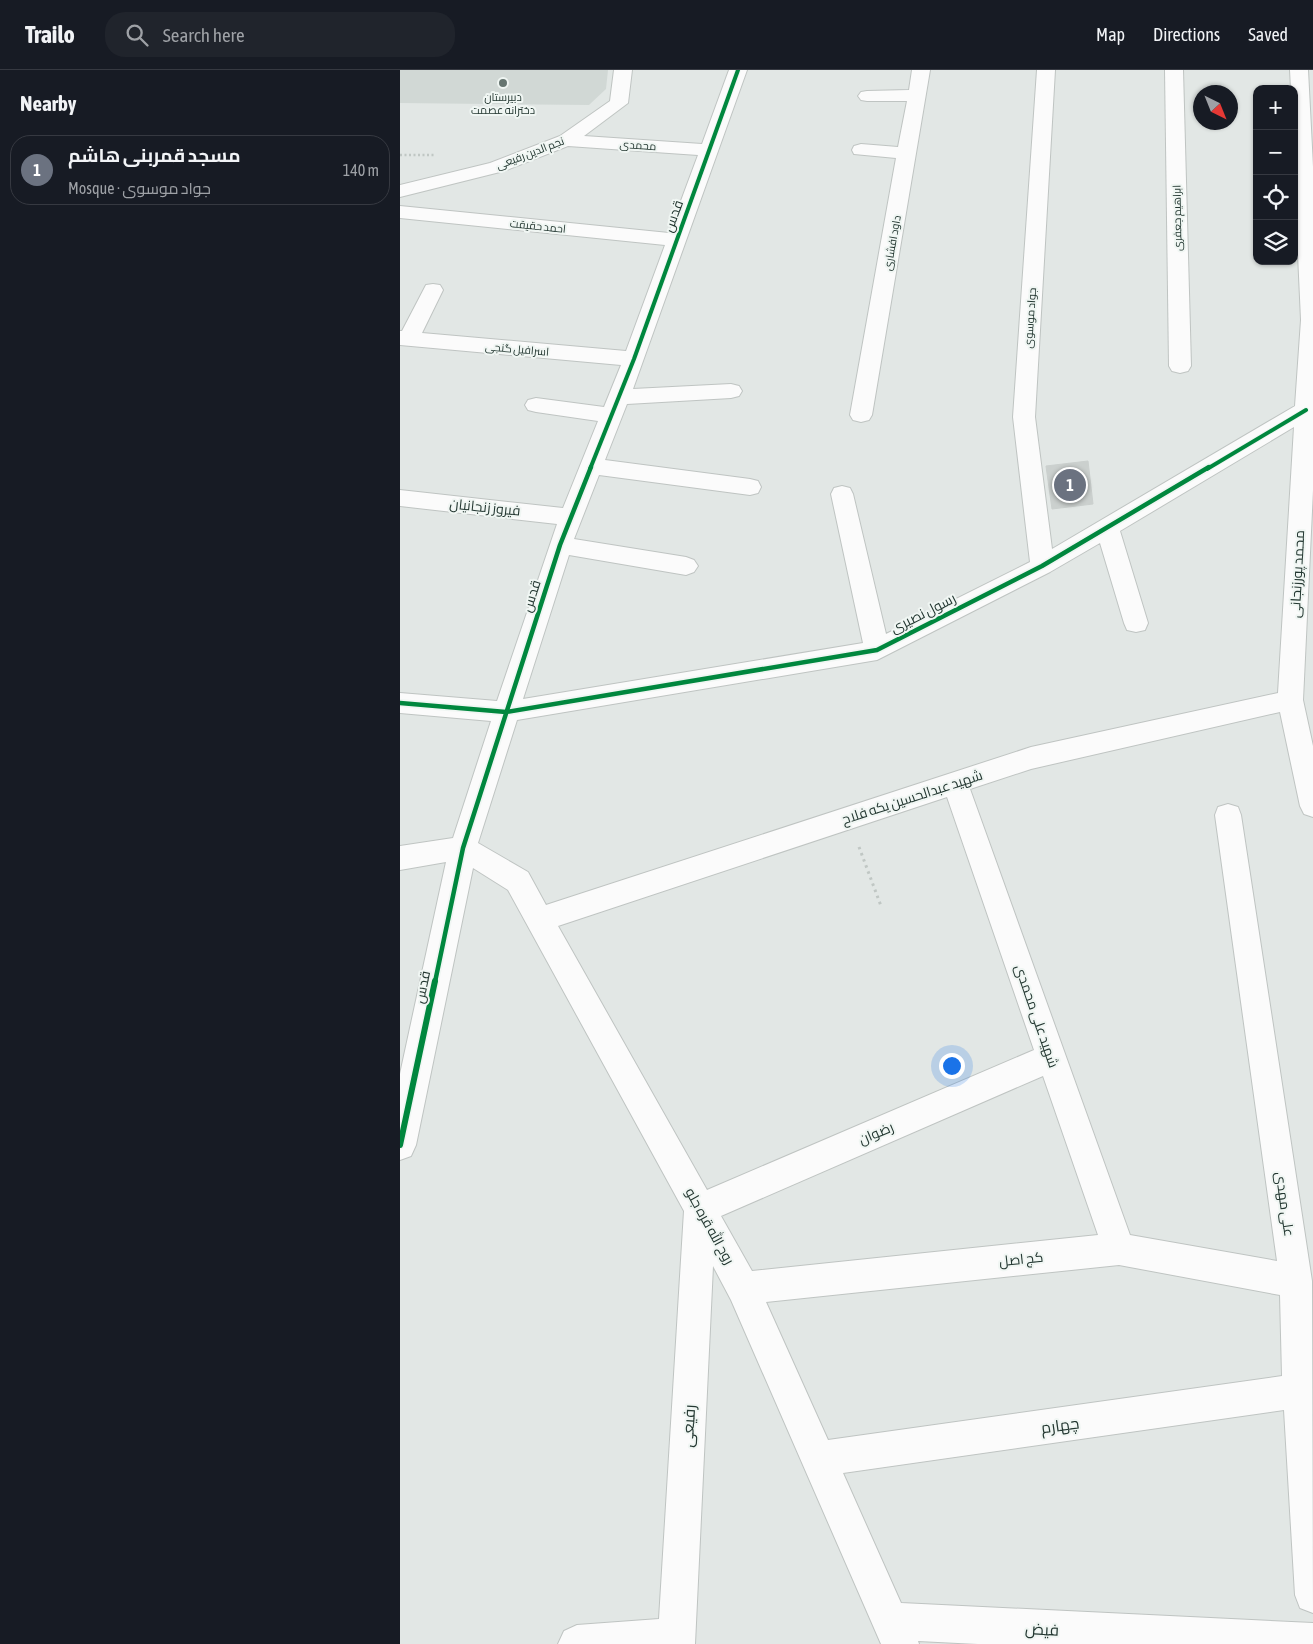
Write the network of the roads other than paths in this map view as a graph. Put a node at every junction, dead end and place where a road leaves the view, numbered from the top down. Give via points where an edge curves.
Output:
1 (623, 70) edge
2 (738, 70) edge
3 (921, 70) edge
4 (1046, 70) edge
5 (1174, 70) edge
6 (1299, 70) edge
7 (917, 95) junction
8 (867, 96) dead end
9 (566, 140) junction
10 (709, 150) junction
11 (861, 150) dead end
12 (907, 153) junction
13 (400, 191) edge
14 (400, 212) edge
15 (676, 240) junction
16 (433, 290) dead end
17 (404, 339) edge
18 (634, 359) junction
19 (1180, 366) dead end
20 (731, 391) dead end
21 (536, 405) dead end
22 (615, 406) junction
23 (1306, 410) junction
24 (861, 415) dead end
25 (591, 466) junction
26 (750, 487) dead end
27 (1307, 488) edge
28 (842, 494) dead end
29 (400, 498) edge
30 (571, 516) junction
31 (1107, 527) junction
32 (560, 545) junction
33 (686, 566) dead end
34 (1042, 566) junction
35 (1136, 622) dead end
36 (877, 650) junction
37 (1290, 700) junction
38 (400, 703) edge
39 (506, 712) junction
40 (955, 783) junction
41 (1313, 806) edge
42 (1228, 815) dead end
43 (463, 848) junction
44 (400, 858) edge
45 (540, 920) junction
46 (1052, 1057) junction
47 (400, 1145) edge
48 (700, 1209) junction
49 (1119, 1249) junction
50 (1296, 1280) junction
51 (743, 1288) junction
52 (1300, 1391) junction
53 (819, 1459) junction
54 (1313, 1595) edge
55 (895, 1633) edge
56 (676, 1640) edge
57 (1313, 1642) edge
58 (577, 1644) edge

1 - 9 street, نجم الدین رفیعی via 618,103
2 - 10 street, قدس
3 - 7 street, داود افشاری
4 - 34 street, جواد موسوی via 1024,417
5 - 19 street, ابراهیم جعفری
6 - 23 street, محمد پورزنجانی via 1311,320
7 - 8 street
7 - 12 street, داود افشاری
9 - 10 street, محمدی
9 - 13 street, نجم الدین رفیعی via 497,167
10 - 15 street, قدس
11 - 12 street
12 - 24 street, داود افشاری
14 - 15 street, احمد حقیقت
15 - 18 street, قدس
16 - 17 street
17 - 18 street, اسرافیل گنجی
18 - 22 street, قدس
20 - 22 street
21 - 22 street
22 - 25 street, قدس
23 - 27 street, محمد پورزنجانی
23 - 31 street, رسول نصیری
25 - 26 street
25 - 30 street, قدس
27 - 37 street, محمد پورزنجانی
28 - 36 street
29 - 30 street, فیروز زنجانیان
30 - 32 street, قدس
31 - 34 street, رسول نصیری
31 - 35 street
32 - 33 street
32 - 39 street, قدس
34 - 36 street, رسول نصیری
36 - 39 street, رسول نصیری
37 - 40 street, شهید عبدالحسین یکه فلاح via 1031,758
37 - 41 street, محمد پورزنجانی
38 - 39 street, رسول نصیری
39 - 43 street, قدس
40 - 45 street, شهید عبدالحسین یکه فلاح
40 - 46 street, شهید علی محمدی
42 - 50 street, علی مهدی
43 - 44 street
43 - 45 street, روح الله قره جلو via 518,881
43 - 47 street, قدس
45 - 48 street, روح الله قره جلو
46 - 48 street, رضوان
46 - 49 street, شهید علی محمدی
48 - 51 street, روح الله قره جلو
48 - 56 street, رفیعی
49 - 50 street, کج اصل
49 - 51 street, کج اصل
50 - 52 street, علی مهدی
51 - 53 street, روح الله قره جلو
52 - 53 street, چهارم
52 - 54 street, علی مهدی
53 - 55 street, روح الله قره جلو
55 - 57 street, فیض
56 - 58 street

